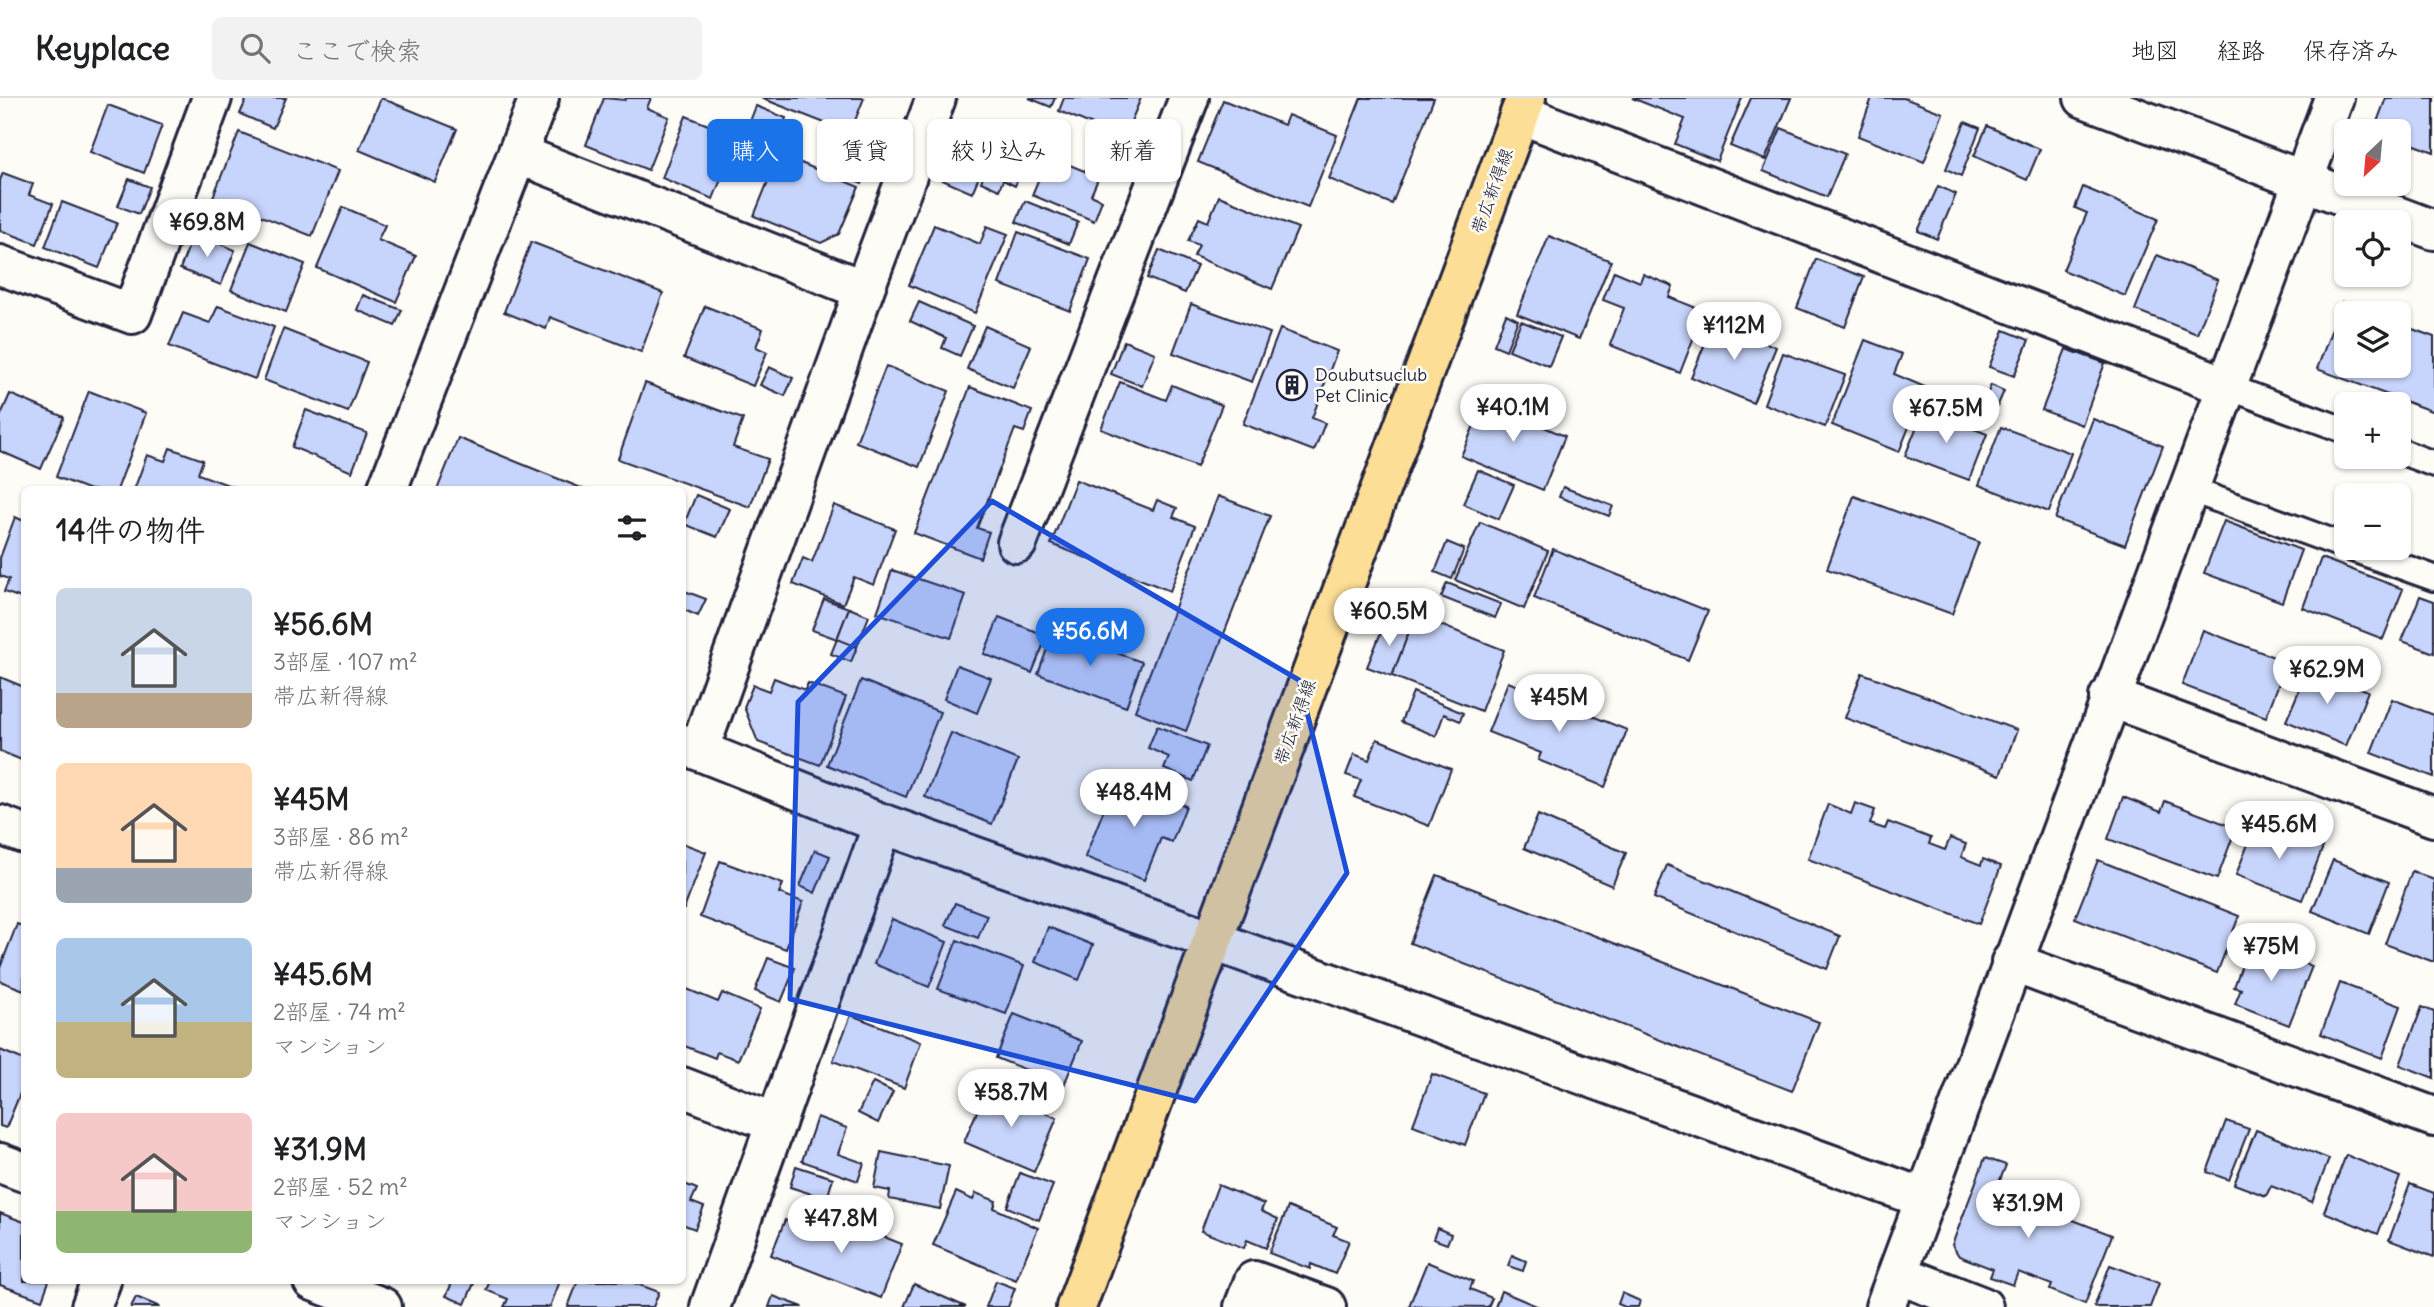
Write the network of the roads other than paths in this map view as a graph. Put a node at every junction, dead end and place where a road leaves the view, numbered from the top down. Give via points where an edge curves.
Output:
1 (212, 98) edge
2 (539, 98) edge
3 (936, 98) edge
4 (1189, 98) edge
5 (2084, 98) edge
6 (2333, 98) edge
7 (1523, 106) edge
8 (518, 154) junction
9 (2303, 180) junction
10 (2434, 230) edge
11 (0, 265) edge
12 (864, 290) junction
13 (2228, 387) junction
14 (2334, 426) edge
15 (2411, 455) edge
16 (2434, 464) edge
17 (389, 486) edge
18 (2189, 489) junction
19 (2334, 542) edge
20 (1017, 543) dead end
21 (2384, 560) edge
22 (2434, 578) edge
23 (2109, 697) junction
24 (691, 747) edge
25 (2434, 817) edge
26 (883, 824) junction
27 (0, 825) edge
28 (21, 833) edge
29 (1214, 941) junction
30 (2011, 962) junction
31 (686, 1089) edge
32 (2434, 1117) edge
33 (776, 1123) junction
34 (0, 1163) edge
35 (21, 1171) edge
36 (1926, 1199) junction
37 (100, 1284) edge
38 (321, 1284) edge
39 (1891, 1290) edge
40 (91, 1307) edge
41 (382, 1307) edge
42 (710, 1307) edge
43 (1076, 1307) edge
44 (1244, 1307) edge
45 (1326, 1307) edge
46 (1983, 1307) edge

1 - 11 street via 132,314
2 - 8 street
3 - 12 street
4 - 20 street
5 - 9 street
6 - 9 street
7 - 13 street
7 - 29 main road, 帯広新得線
8 - 12 street
8 - 17 street
9 - 10 street
9 - 13 street
12 - 24 street
13 - 14 lane
13 - 18 street
15 - 16 lane
18 - 19 lane
18 - 23 street
21 - 22 lane
23 - 25 street
23 - 30 street
24 - 26 street
26 - 29 street
26 - 33 street
27 - 28 street
29 - 36 street
29 - 43 main road, 帯広新得線
30 - 32 street
30 - 36 street
31 - 33 street
33 - 42 street
34 - 35 street
36 - 39 street
37 - 40 street
38 - 41 street
39 - 46 street
44 - 45 street via 1254,1281

